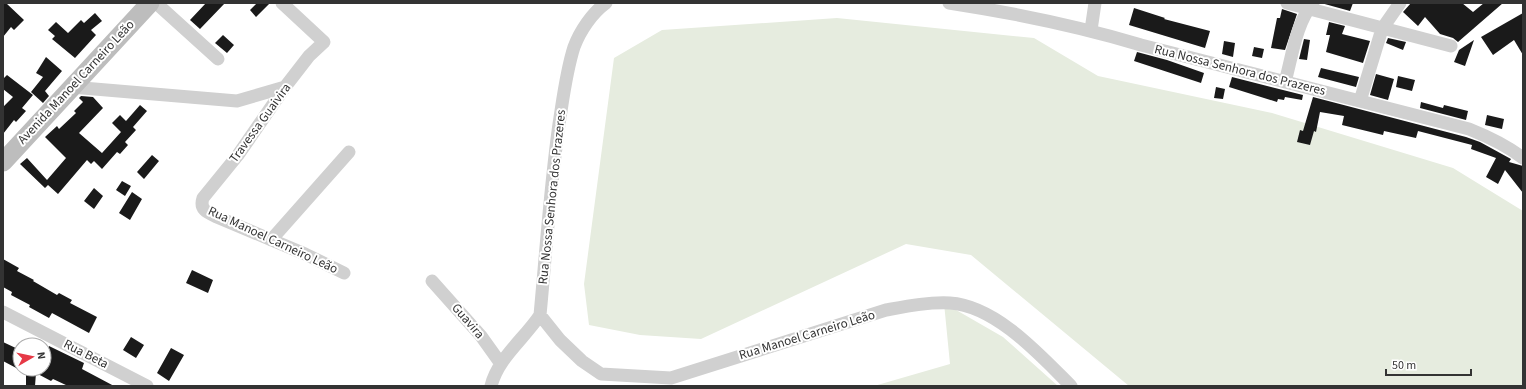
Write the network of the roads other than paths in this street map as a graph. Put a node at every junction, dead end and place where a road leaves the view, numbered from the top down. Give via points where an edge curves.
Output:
1 (150, 3) edge
2 (156, 3) edge
3 (282, 3) edge
4 (606, 3) edge
5 (949, 3) edge
6 (1095, 3) edge
7 (1287, 3) edge
8 (1400, 3) edge
9 (1310, 6) edge
10 (1382, 29) junction
11 (1090, 30) junction
12 (1451, 46) dead end
13 (218, 59) dead end
14 (1285, 82) junction
15 (71, 87) junction
16 (285, 88) junction
17 (1360, 101) junction
18 (349, 152) dead end
19 (1523, 158) edge
20 (3, 162) edge
21 (202, 207) joint
22 (271, 240) junction
23 (344, 273) dead end
24 (432, 281) dead end
25 (3, 312) edge
26 (540, 315) junction
27 (501, 364) junction
28 (601, 374) junction
29 (670, 382) edge
30 (147, 386) edge
31 (491, 386) edge
32 (608, 386) edge
33 (1071, 386) edge

1 - 15 main road, Avenida Manoel Carneiro Leão
2 - 13 street
3 - 16 street, Travessa Guaivira via 324,42 309,56
4 - 26 street, Rua Nossa Senhora dos Prazeres via 587,23 575,46 568,71 554,162
5 - 11 street, Rua Nossa Senhora dos Prazeres
6 - 11 street
7 - 9 street
8 - 10 street
9 - 10 street
9 - 14 street via 1298,34
10 - 12 street
10 - 17 street
11 - 14 street, Rua Nossa Senhora dos Prazeres
14 - 17 street, Rua Nossa Senhora dos Prazeres
15 - 16 street via 237,101
15 - 20 main road, Avenida Manoel Carneiro Leão
16 - 21 street, Travessa Guaivira via 246,145 203,198
17 - 19 street, Rua Nossa Senhora dos Prazeres via 1469,129 1512,149
18 - 22 street
21 - 22 street, Rua Manoel Carneiro Leão via 217,217
22 - 23 street, Rua Manoel Carneiro Leão
24 - 27 street, Guavira via 481,336
25 - 30 street, Rua Beta
26 - 27 street, Rua Nossa Senhora dos Prazeres
26 - 28 street via 560,340 582,361
27 - 31 street, Rua Nossa Senhora dos Prazeres via 495,372
28 - 29 street, Rua Manoel Carneiro Leão
28 - 32 street
29 - 33 street, Rua Manoel Carneiro Leão via 886,310 922,303 952,303 978,310 1002,324

